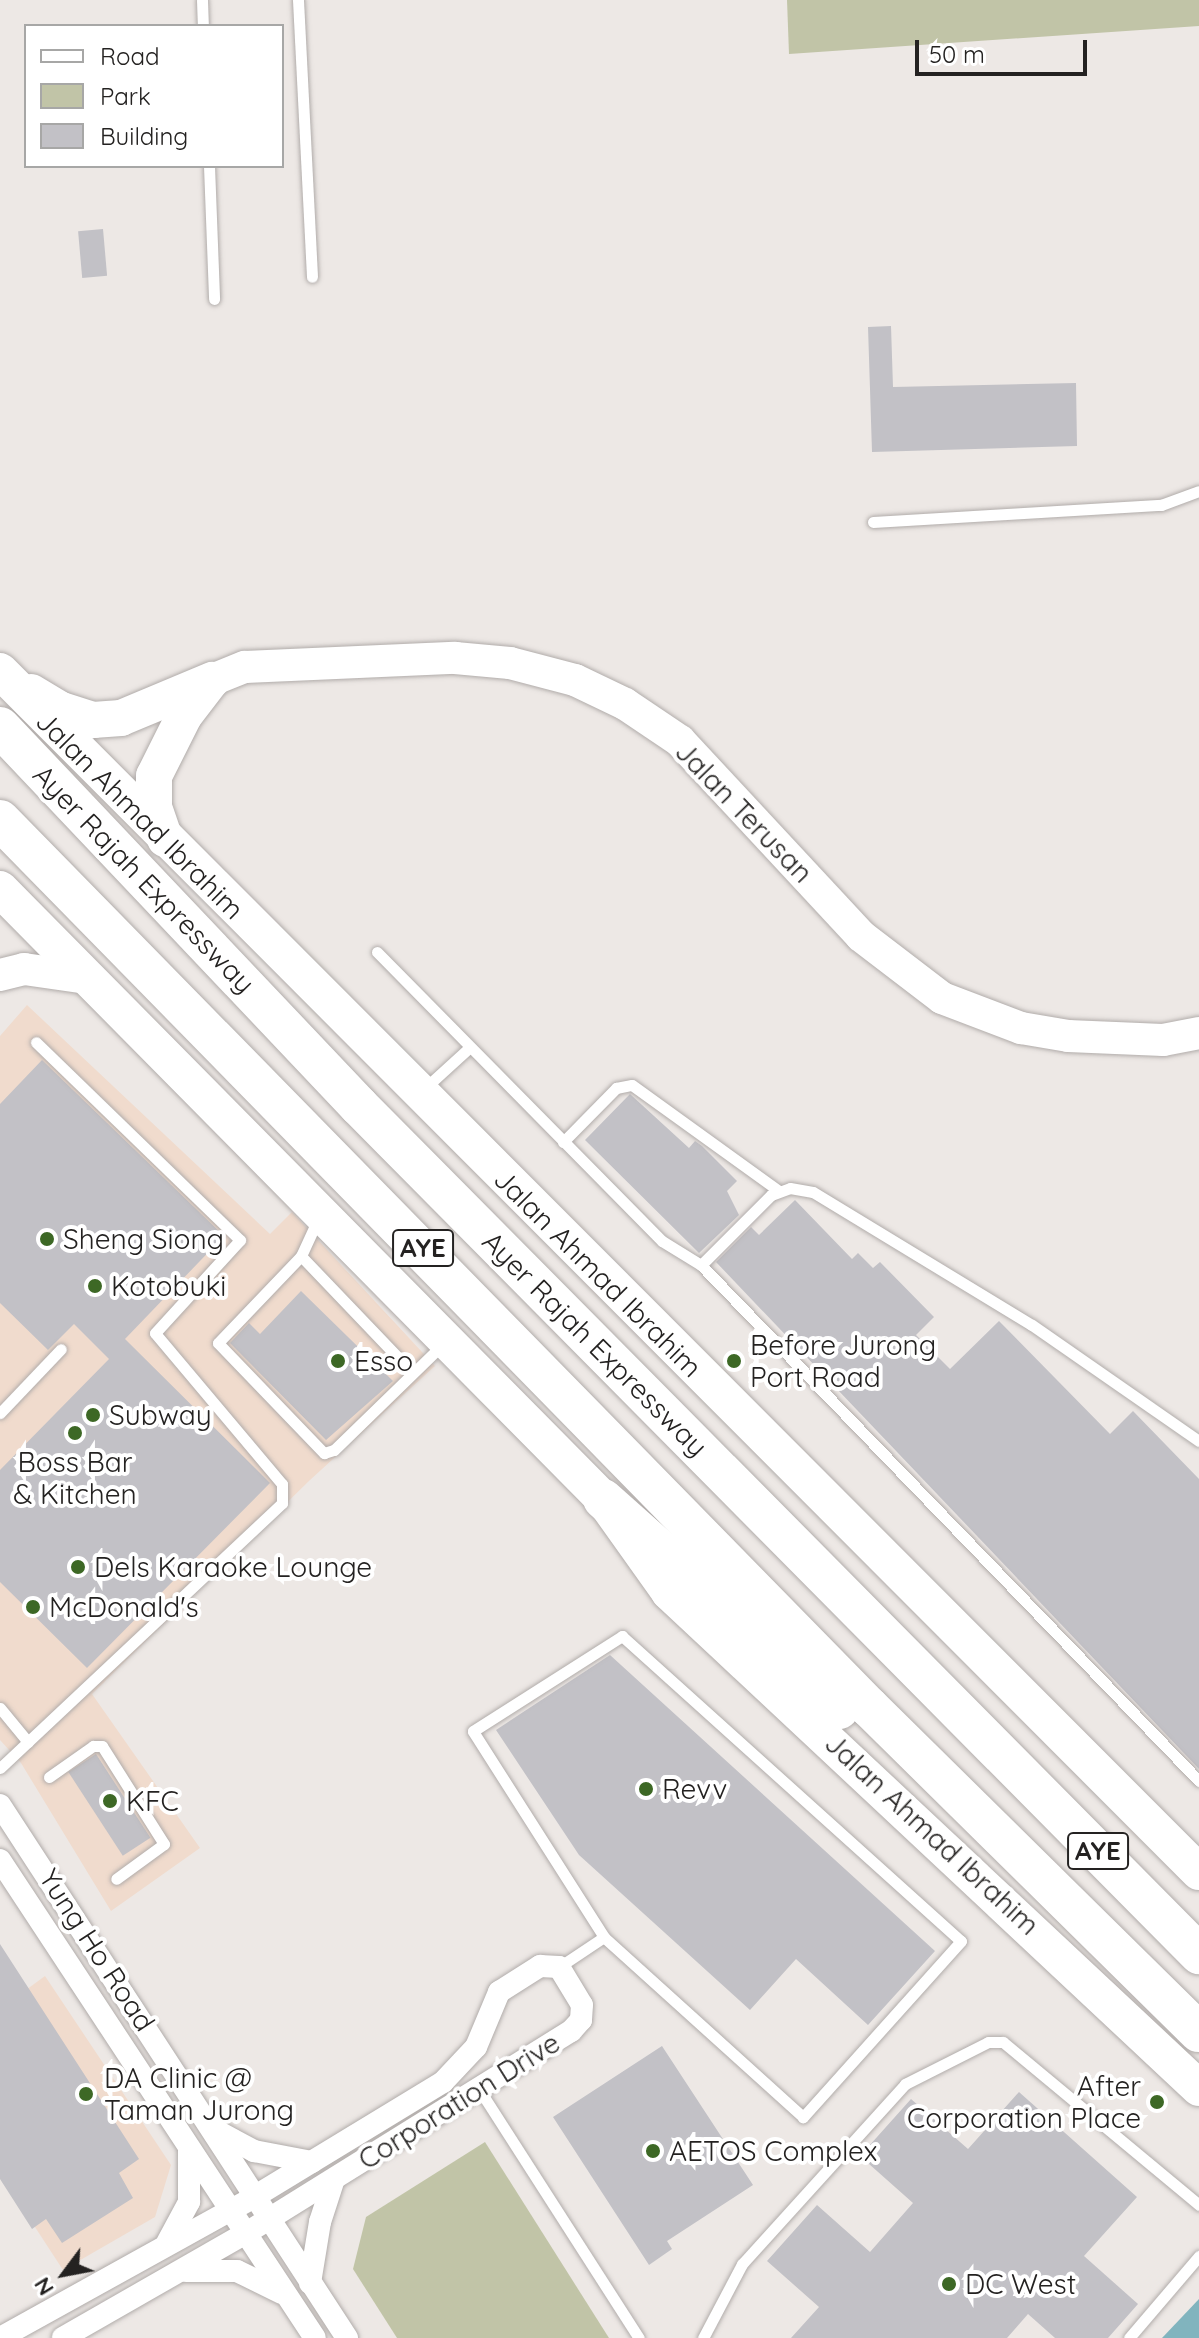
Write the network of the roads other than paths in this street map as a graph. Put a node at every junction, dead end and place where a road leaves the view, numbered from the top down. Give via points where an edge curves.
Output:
1 (202, 0) edge
2 (298, 0) edge
3 (203, 24) edge
4 (209, 168) edge
5 (312, 277) dead end
6 (214, 299) dead end
7 (1199, 491) edge
8 (873, 522) dead end
9 (3, 673) edge
10 (212, 680) junction
11 (0, 727) edge
12 (0, 820) edge
13 (165, 839) junction
14 (0, 889) edge
15 (377, 952) dead end
16 (0, 975) edge
17 (88, 978) junction
18 (1199, 1033) edge
19 (36, 1042) dead end
20 (469, 1048) junction
21 (418, 1094) junction
22 (563, 1142) junction
23 (779, 1191) junction
24 (321, 1211) junction
25 (301, 1256) junction
26 (701, 1265) junction
27 (448, 1340) junction
28 (61, 1349) dead end
29 (412, 1372) junction
30 (0, 1413) edge
31 (1199, 1441) edge
32 (603, 1499) junction
33 (0, 1708) edge
34 (899, 1736) junction
35 (28, 1742) junction
36 (0, 1768) edge
37 (49, 1777) dead end
38 (1199, 1781) edge
39 (0, 1805) edge
40 (0, 1860) edge
41 (1199, 1872) edge
42 (116, 1879) dead end
43 (604, 1937) junction
44 (1199, 1954) edge
45 (559, 1967) junction
46 (1199, 2032) edge
47 (1199, 2088) edge
48 (479, 2089) junction
49 (211, 2128) junction
50 (188, 2146) junction
51 (312, 2162) junction
52 (334, 2179) junction
53 (254, 2197) junction
54 (1199, 2205) edge
55 (230, 2211) junction
56 (269, 2219) junction
57 (246, 2233) junction
58 (164, 2247) junction
59 (1199, 2256) edge
60 (180, 2271) junction
61 (310, 2283) junction
62 (288, 2296) junction
63 (0, 2338) edge
64 (63, 2338) edge
65 (315, 2338) edge
66 (347, 2338) edge
67 (639, 2338) edge
68 (703, 2338) edge
69 (1129, 2338) edge

1 - 3 lane
2 - 5 lane
4 - 6 lane
7 - 8 lane via 1161,505
9 - 10 main road via 59,709 93,720 121,718
9 - 13 main road, Jalan Ahmad Ibrahim
10 - 13 main road via 184,716 154,776 154,807
10 - 18 street, Jalan Terusan via 245,667 455,658 510,663 575,680 625,704 680,741 861,936 942,998 1021,1028 1068,1036 1163,1040
11 - 44 highway, Ayer Rajah Expressway / AYE via 359,1106
12 - 34 highway, Ayer Rajah Expressway / AYE
13 - 21 main road, Jalan Ahmad Ibrahim
14 - 17 main road, Jalan Ahmad Ibrahim
15 - 20 lane
16 - 17 street via 53,970
17 - 24 main road, Jalan Ahmad Ibrahim
19 - 35 lane via 240,1240 155,1333 282,1484 282,1503
20 - 21 lane
20 - 22 lane
21 - 41 main road, Jalan Ahmad Ibrahim
22 - 23 lane via 616,1088 632,1085
22 - 26 lane via 662,1241
23 - 26 lane
23 - 31 lane via 798,1188 827,1200 1032,1325
24 - 25 lane
24 - 27 main road, Jalan Ahmad Ibrahim
25 - 29 lane
25 - 29 lane via 219,1340 221,1349 327,1453
26 - 38 lane
27 - 29 lane
27 - 32 main road, Jalan Ahmad Ibrahim
28 - 30 lane
32 - 34 highway via 863,1728
32 - 47 main road, Jalan Ahmad Ibrahim via 669,1592
33 - 35 lane
34 - 46 highway, Ayer Rajah Expressway / AYE
35 - 36 lane
37 - 42 lane via 93,1746 102,1746 164,1844
39 - 49 street, Yung Ho Road
40 - 50 street, Yung Ho Road
43 - 43 lane via 473,1731 622,1636 961,1941 803,2117
43 - 45 lane
45 - 48 street, Corporation Drive via 582,2005 581,2020
45 - 51 street, Corporation Drive via 540,1966 499,1992 476,2047 443,2082
48 - 52 street, Corporation Drive
48 - 67 lane
49 - 51 street via 254,2151
49 - 53 street, Yung Ho Road
50 - 55 street, Yung Ho Road
50 - 58 street via 189,2202
51 - 53 street, Corporation Drive
52 - 56 street, Corporation Drive
52 - 61 street
53 - 55 street, Corporation Drive
53 - 56 street, Yung Ho Road
54 - 68 lane via 1003,2042 988,2042 905,2084 742,2264
55 - 57 street, Yung Ho Road
55 - 58 street, Corporation Drive
56 - 57 street, Corporation Drive
56 - 61 street, Yung Ho Road
57 - 60 street, Corporation Drive
57 - 62 street, Yung Ho Road
58 - 63 street, Corporation Drive
59 - 69 lane
60 - 62 street via 237,2271
60 - 64 street, Corporation Drive
61 - 66 street, Yung Ho Road
62 - 65 street, Yung Ho Road

